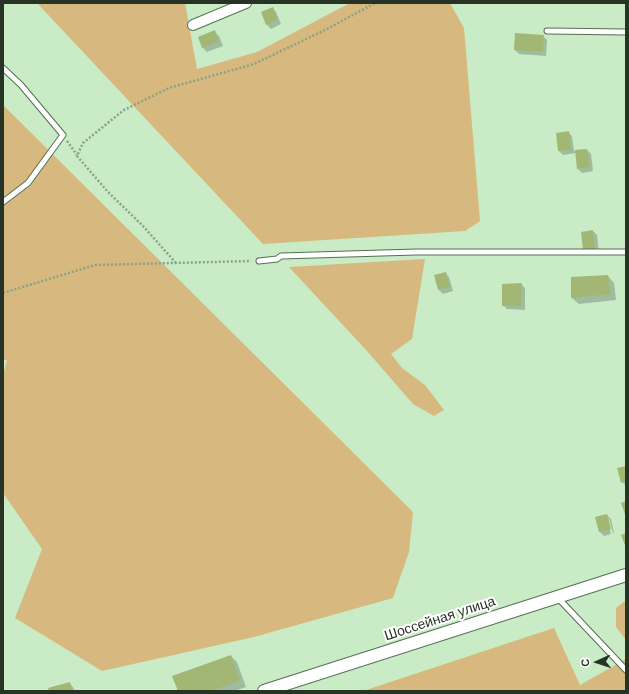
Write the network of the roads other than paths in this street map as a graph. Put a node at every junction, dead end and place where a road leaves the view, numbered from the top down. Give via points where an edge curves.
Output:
1 (246, 3) edge
2 (193, 25) dead end
3 (547, 30) dead end
4 (626, 32) edge
5 (3, 68) edge
6 (3, 202) edge
7 (626, 252) edge
8 (259, 261) road end
9 (626, 575) edge
10 (558, 597) junction
11 (626, 670) edge
12 (264, 691) edge

1 - 2 street
3 - 4 lane
5 - 6 lane via 21,85 62,135 28,183
7 - 8 lane via 416,252 281,256
9 - 10 street, Шоссейная улица
10 - 11 lane
10 - 12 street, Шоссейная улица

